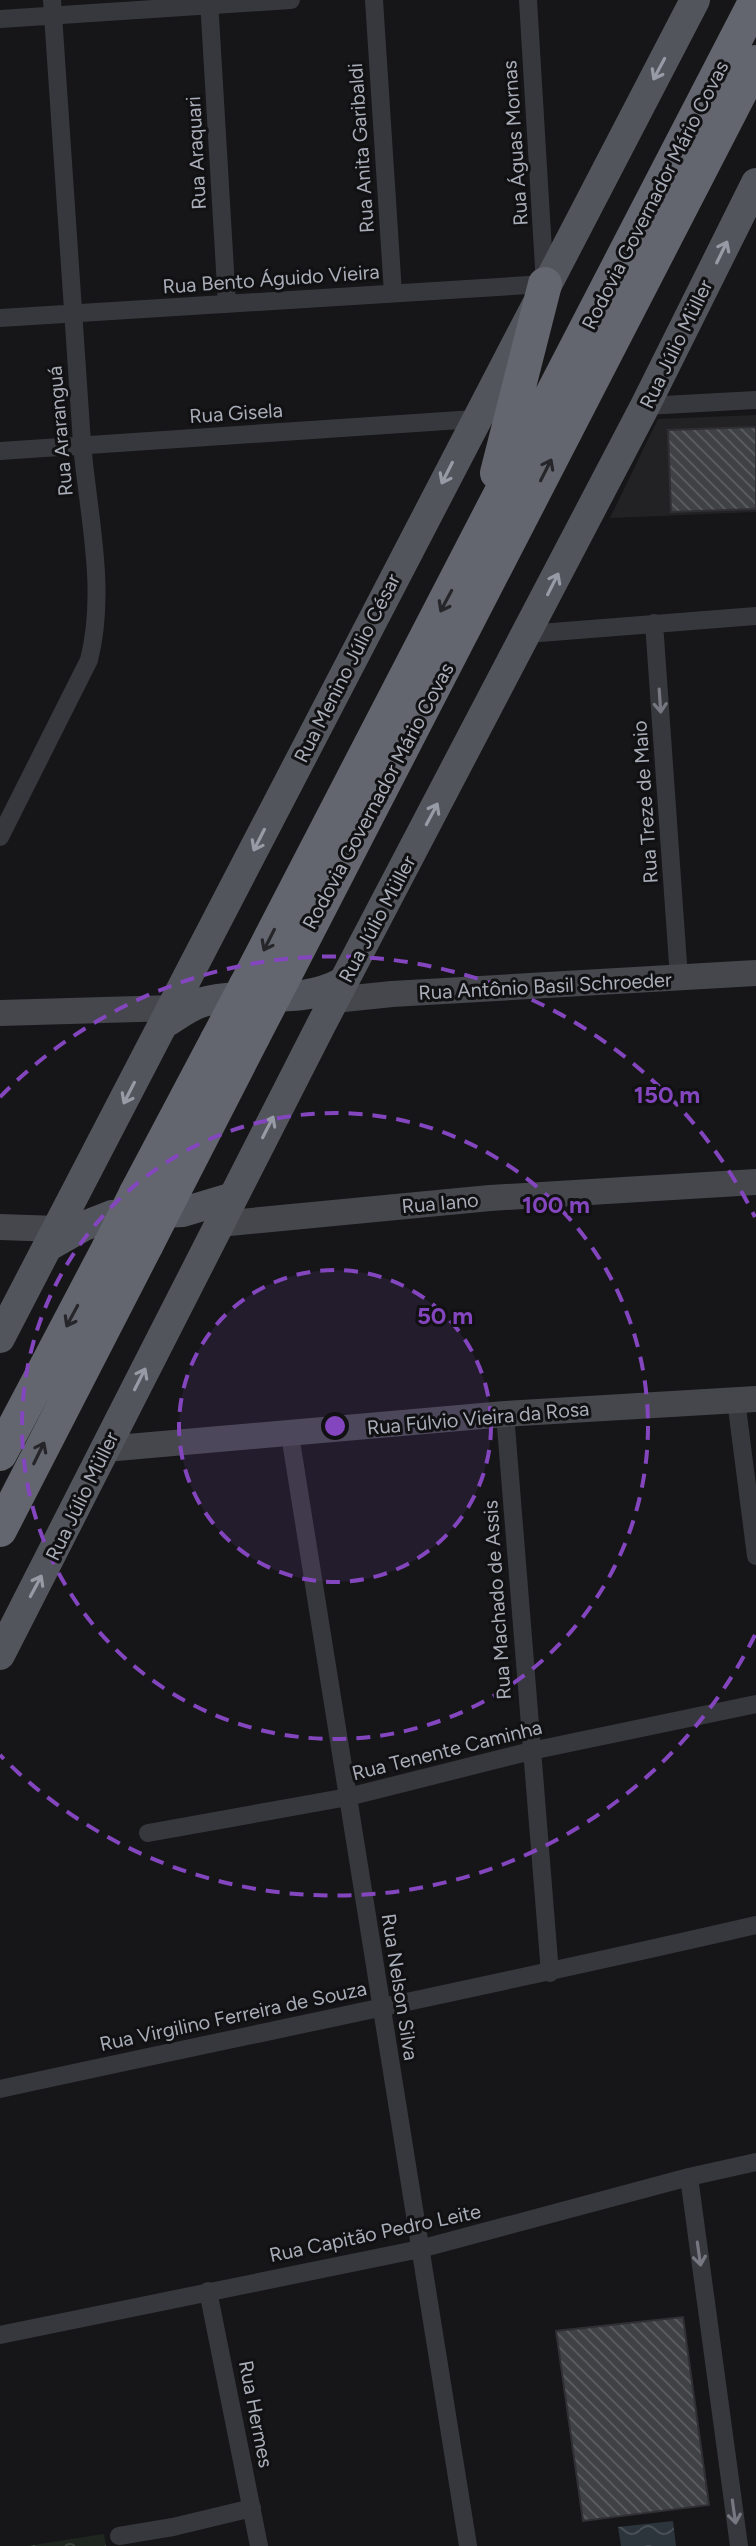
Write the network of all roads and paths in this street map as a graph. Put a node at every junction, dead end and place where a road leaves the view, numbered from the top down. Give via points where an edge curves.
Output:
1 (291, 0) edge
2 (374, 0) edge
3 (528, 0) edge
4 (756, 0) edge
5 (210, 3) edge
6 (53, 8) edge
7 (686, 8) edge
8 (0, 19) edge
9 (756, 62) edge
10 (756, 84) edge
11 (712, 147) junction
12 (756, 183) edge
13 (545, 284) junction
14 (393, 293) junction
15 (227, 304) junction
16 (73, 314) junction
17 (0, 318) edge
18 (756, 400) edge
19 (645, 406) junction
20 (475, 419) junction
21 (82, 445) junction
22 (0, 451) edge
23 (482, 532) junction
24 (756, 616) edge
25 (654, 623) junction
26 (527, 634) junction
27 (0, 837) edge
28 (193, 969) junction
29 (756, 973) edge
30 (679, 978) junction
31 (290, 990) junction
32 (234, 992) junction
33 (333, 1002) junction
34 (0, 1013) edge
35 (169, 1016) junction
36 (756, 1182) edge
37 (82, 1184) junction
38 (177, 1203) junction
39 (119, 1218) junction
40 (221, 1221) junction
41 (0, 1227) edge
42 (54, 1238) junction
43 (0, 1338) edge
44 (746, 1399) edge
45 (505, 1414) junction
46 (290, 1435) junction
47 (105, 1449) junction
48 (0, 1454) edge
49 (1, 1529) edge
50 (756, 1556) edge
51 (0, 1655) edge
52 (756, 1704) edge
53 (531, 1751) junction
54 (348, 1797) junction
55 (148, 1833) dead end
56 (756, 1925) edge
57 (550, 1973) junction
58 (381, 2006) junction
59 (0, 2089) edge
60 (756, 2162) edge
61 (689, 2177) junction
62 (420, 2249) junction
63 (208, 2291) junction
64 (0, 2335) edge
65 (252, 2508) junction
66 (119, 2536) dead end
67 (259, 2546) edge
68 (468, 2546) edge
69 (739, 2546) edge

1 - 5 street
2 - 14 street, Rua Anita Garibaldi
3 - 13 street, Rua Águas Mornas
4 - 23 highway, Rodovia Governador Mário Covas
5 - 6 street
5 - 15 street, Rua Araquari
6 - 8 street
6 - 16 street, Rua Araranguá
7 -> 13 main road, Rua Menino Júlio César
9 - 11 highway, Rodovia Governador Mário Covas
10 - 11 highway
31 -> 11 highway, Rodovia Governador Mário Covas
19 -> 12 main road, Rua Júlio Müller
13 - 14 street, Rua Bento Águido Vieira
13 - 20 main road, Rua Menino Júlio César
13 - 23 highway
14 - 15 street, Rua Bento Águido Vieira
15 - 16 street, Rua Bento Águido Vieira
16 - 17 street, Rua Bento Águido Vieira
16 - 21 street, Rua Araranguá
18 - 19 street
26 -> 19 main road, Rua Júlio Müller
20 - 21 street, Rua Gisela
20 -> 28 main road, Rua Menino Júlio César
21 - 22 street, Rua Gisela
21 - 27 street, Rua Araranguá via 97,629 89,660
23 -> 32 highway, Rodovia Governador Mário Covas
24 - 25 street
25 - 26 street
25 -> 30 street, Rua Treze de Maio
33 -> 26 main road, Rua Júlio Müller
28 - 32 main road via 208,993
28 - 35 main road, Rua Menino Júlio César
29 - 30 street, Rua Antônio Basil Schroeder
30 - 33 street, Rua Antônio Basil Schroeder
31 - 32 main road, Rua Antônio Basil Schroeder
31 - 33 main road, Rua Antônio Basil Schroeder via 327,991
31 - 33 main road via 317,1013
31 - 38 highway, Rodovia Governador Mário Covas, bridge via 253,1037
32 - 35 main road, Rua Antônio Basil Schroeder
32 - 39 highway, Rodovia Governador Mário Covas, bridge via 217,1040
40 -> 33 main road, Rua Júlio Müller
34 - 35 street, Rua Antônio Basil Schroeder
35 -> 37 main road, Rua Menino Júlio César
36 - 40 street, Rua Iano
37 - 39 main road via 94,1203
37 - 42 main road, Rua Menino Júlio César
38 - 39 main road, Rua Iano
38 - 40 main road, Rua Iano
38 - 40 main road via 194,1218
49 -> 38 highway, Rodovia Governador Mário Covas, bridge via 146,1246
39 - 42 main road, Rua Iano
39 -> 48 highway, Rodovia Governador Mário Covas
47 -> 40 main road, Rua Júlio Müller
41 - 42 street
42 - 43 main road, Rua Menino Júlio César
44 - 45 street, Rua Fúlvio Vieira da Rosa
44 - 50 street
45 - 46 street, Rua Fúlvio Vieira da Rosa
45 - 53 street, Rua Machado de Assis
46 - 47 street, Rua Fúlvio Vieira da Rosa
46 - 54 street, Rua Nelson Silva
51 -> 47 main road, Rua Júlio Müller
52 - 53 street, Rua Tenente Caminha
53 - 54 street, Rua Tenente Caminha
53 - 57 street, Rua Machado de Assis
54 - 55 street, Rua Tenente Caminha
54 - 58 street, Rua Nelson Silva
56 - 57 street, Rua Virgilino Ferreira de Souza
57 - 58 street, Rua Virgilino Ferreira de Souza
58 - 59 street, Rua Virgilino Ferreira de Souza
58 - 62 street, Rua Nelson Silva
60 - 61 street, Rua Capitão Pedro Leite
61 - 62 street, Rua Capitão Pedro Leite
61 -> 69 street
62 - 63 street, Rua Capitão Pedro Leite
62 - 68 street, Rua Nelson Silva
63 - 64 street, Rua Capitão Pedro Leite
63 - 65 street, Rua Hermes
65 - 66 street
65 - 67 street, Rua Hermes

